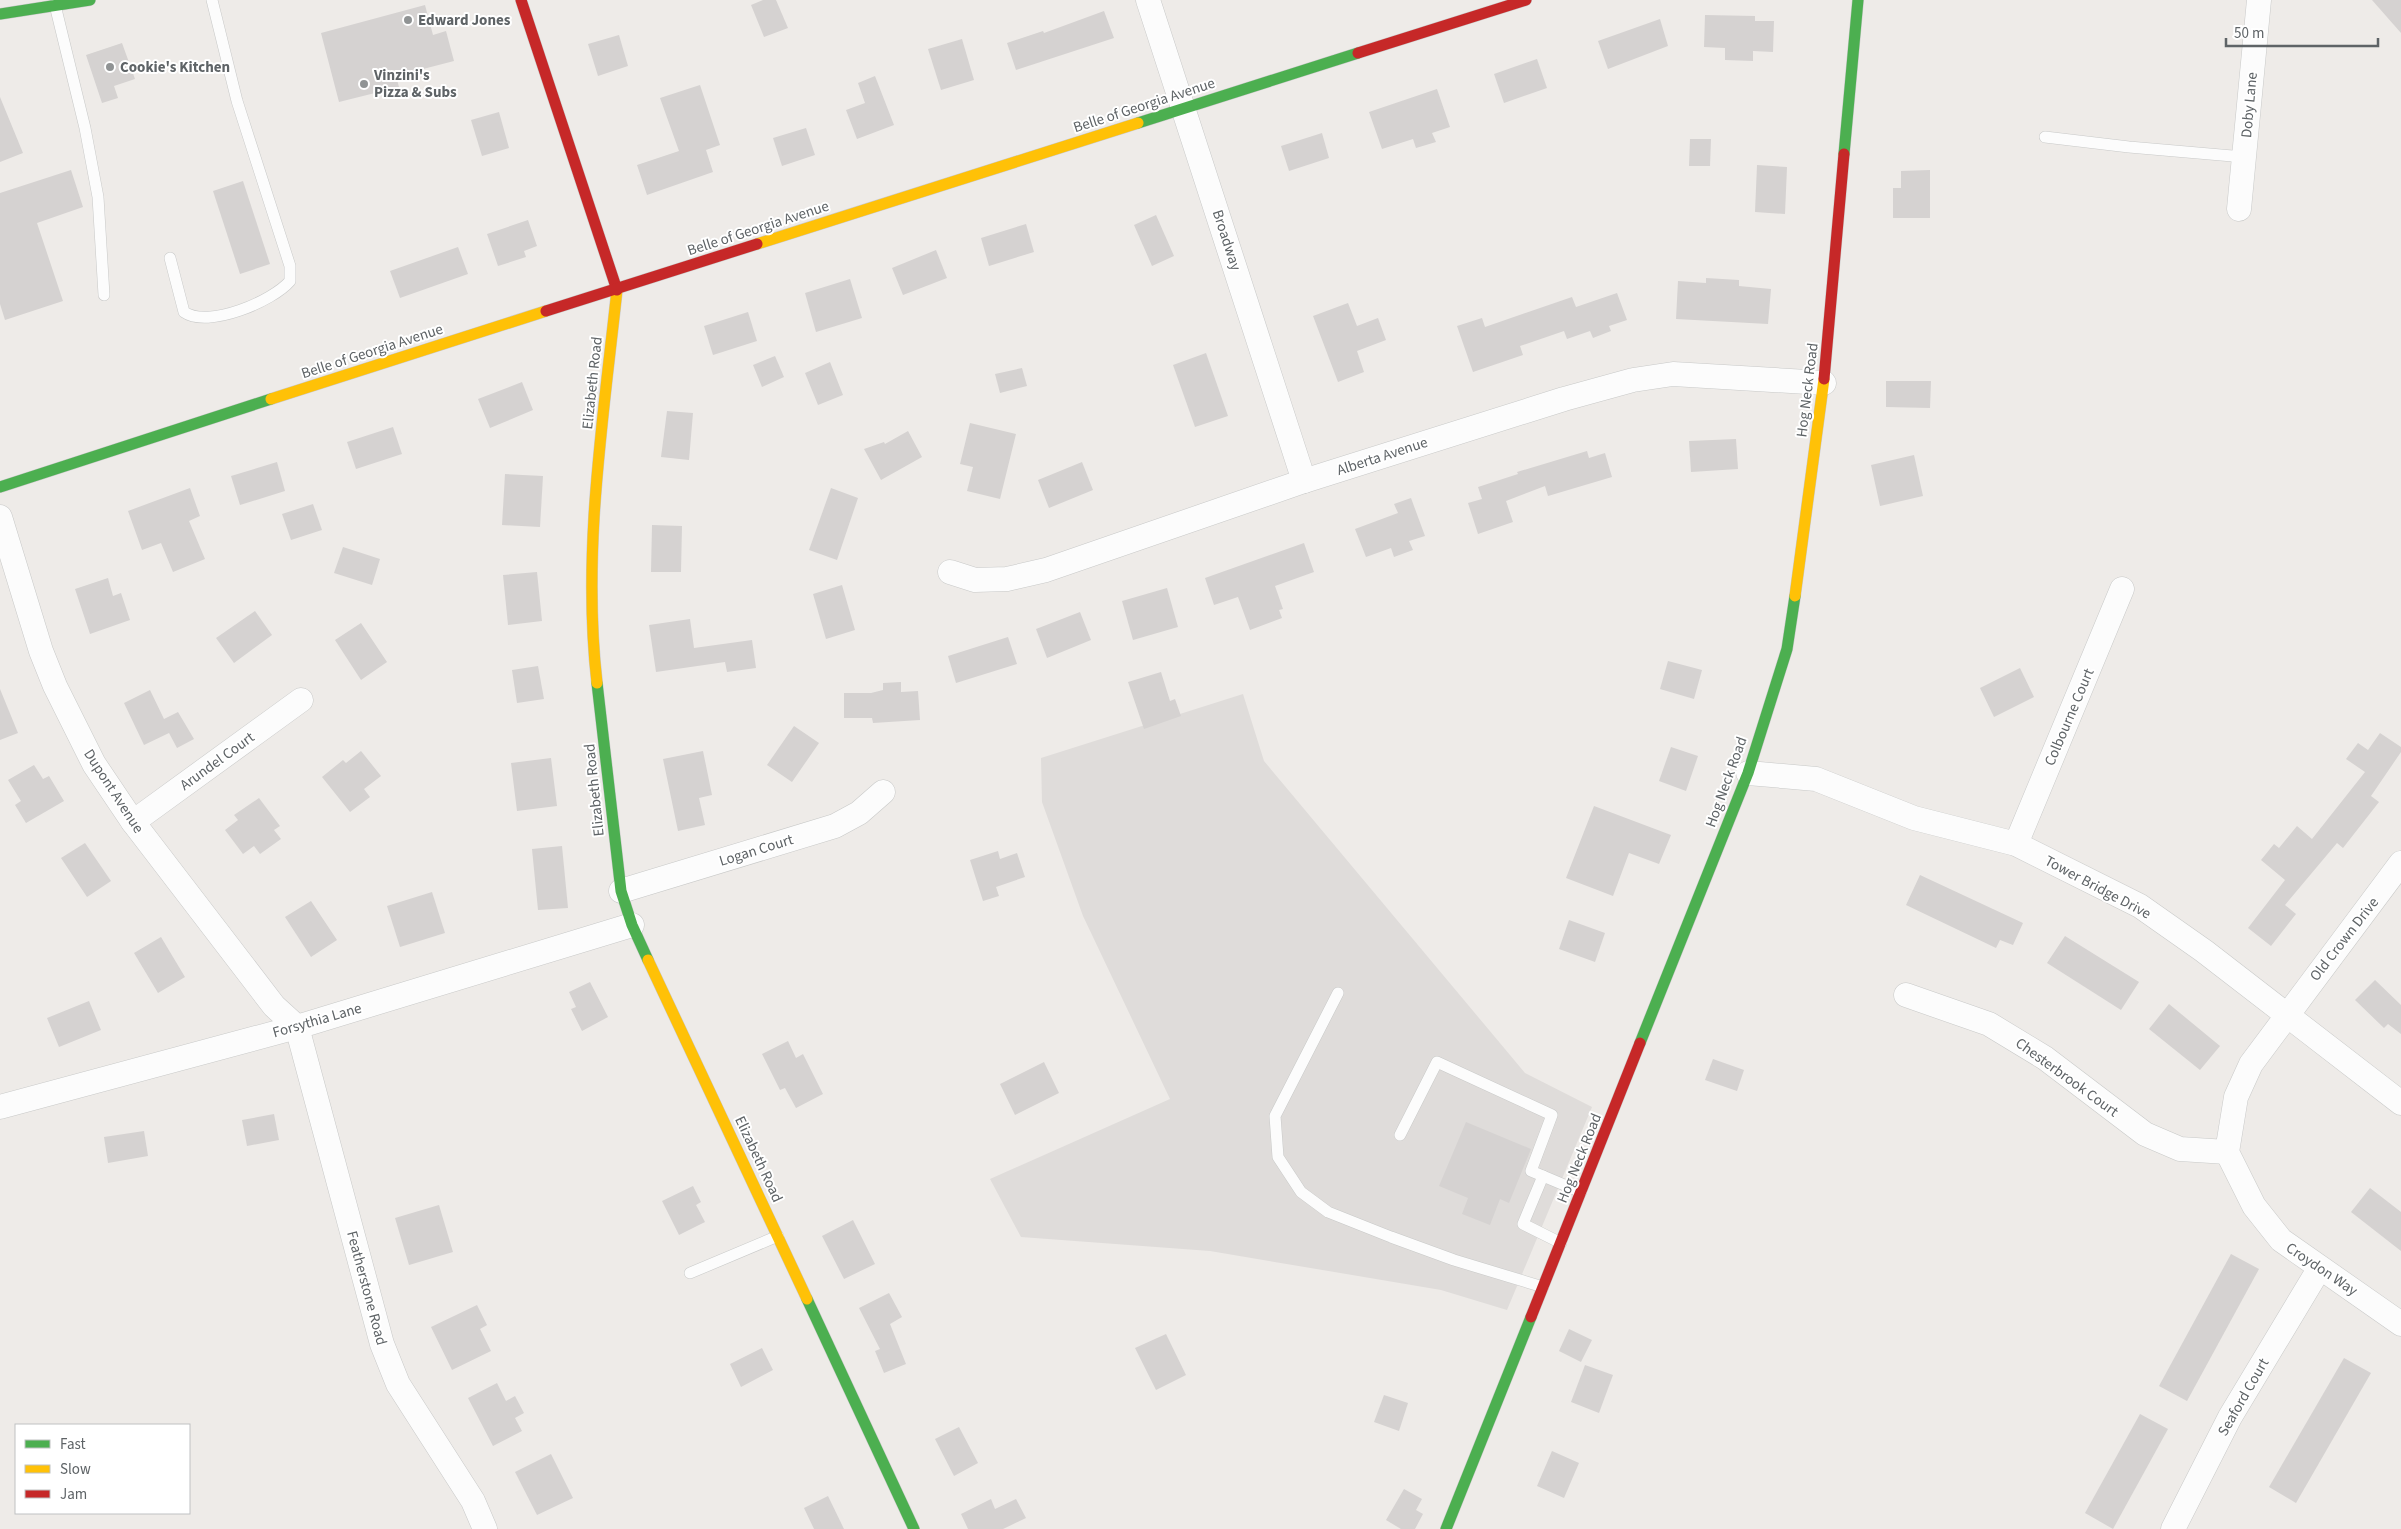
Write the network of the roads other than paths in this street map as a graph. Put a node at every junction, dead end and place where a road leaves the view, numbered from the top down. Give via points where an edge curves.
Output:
1 (90, 0) edge
2 (212, 0) edge
3 (521, 0) edge
4 (1148, 0) edge
5 (1526, 0) edge
6 (1858, 0) edge
7 (2259, 0) edge
8 (55, 5) junction
9 (0, 14) edge
10 (1184, 108) junction
11 (2045, 137) dead end
12 (2244, 156) junction
13 (2239, 209) dead end
14 (170, 258) dead end
15 (617, 288) junction
16 (104, 295) dead end
17 (1824, 383) junction
18 (1304, 481) junction
19 (0, 487) edge
20 (0, 517) edge
21 (950, 572) dead end
22 (2122, 589) dead end
23 (301, 700) dead end
24 (1748, 773) junction
25 (884, 792) dead end
26 (133, 822) junction
27 (2016, 844) junction
28 (2401, 863) edge
29 (621, 891) junction
30 (632, 925) junction
31 (1338, 993) dead end
32 (1906, 995) dead end
33 (2286, 1014) junction
34 (297, 1027) junction
35 (2401, 1103) edge
36 (0, 1107) edge
37 (1400, 1135) dead end
38 (2227, 1152) junction
39 (1544, 1176) junction
40 (1581, 1192) junction
41 (778, 1236) junction
42 (1561, 1243) junction
43 (2319, 1269) junction
44 (690, 1273) dead end
45 (1543, 1286) junction
46 (2401, 1324) edge
47 (485, 1529) edge
48 (914, 1529) edge
49 (1446, 1529) edge
50 (2173, 1529) edge

1 - 8 street
2 - 14 lane via 237,101 290,266 290,281 262,302 199,318 184,312
3 - 15 street, Elizabeth Road
4 - 10 street, Broadway
5 - 10 street, Belle of Georgia Avenue
6 - 17 street, Hog Neck Road
7 - 12 street, Doby Lane
8 - 9 street
8 - 16 lane via 98,197
10 - 15 street, Belle of Georgia Avenue
10 - 18 street, Broadway
11 - 12 lane
12 - 13 street, Doby Lane
15 - 19 street, Belle of Georgia Avenue
15 - 29 street, Elizabeth Road via 596,495 593,650
17 - 18 street, Alberta Avenue via 1673,374 1633,380
17 - 24 street, Hog Neck Road via 1786,649
18 - 21 street, Alberta Avenue via 1046,570 1007,579 975,580
20 - 26 street, Dupont Avenue via 55,686 94,764
22 - 27 street, Colbourne Court
23 - 26 street, Arundel Court
24 - 27 street, Tower Bridge Drive via 1816,778 1914,818
24 - 40 street, Hog Neck Road
25 - 29 street, Logan Court via 865,809 835,826
26 - 34 street, Dupont Avenue via 274,1006
27 - 33 street, Tower Bridge Drive via 2140,906
28 - 33 street, Old Crown Drive
29 - 30 street, Elizabeth Road
30 - 34 street, Forsythia Lane
30 - 41 street, Elizabeth Road
31 - 45 lane via 1275,1116 1278,1157 1301,1192 1328,1212 1382,1233 1454,1260
32 - 38 street, Chesterbrook Court via 1989,1024 2045,1058 2145,1134 2180,1150
33 - 35 street, Tower Bridge Drive
33 - 38 street via 2251,1064 2236,1097
34 - 36 street, Forsythia Lane
34 - 47 street, Featherstone Road via 382,1344 398,1384 473,1501
37 - 39 lane via 1437,1062 1552,1115 1532,1171
38 - 43 street, Croydon Way via 2254,1206 2280,1240
39 - 40 lane
39 - 42 lane via 1523,1224
40 - 42 street, Hog Neck Road
41 - 44 lane
41 - 48 street, Elizabeth Road
42 - 45 street, Hog Neck Road
43 - 46 street, Croydon Way
43 - 50 street, Seaford Court via 2230,1417
45 - 49 street, Hog Neck Road

